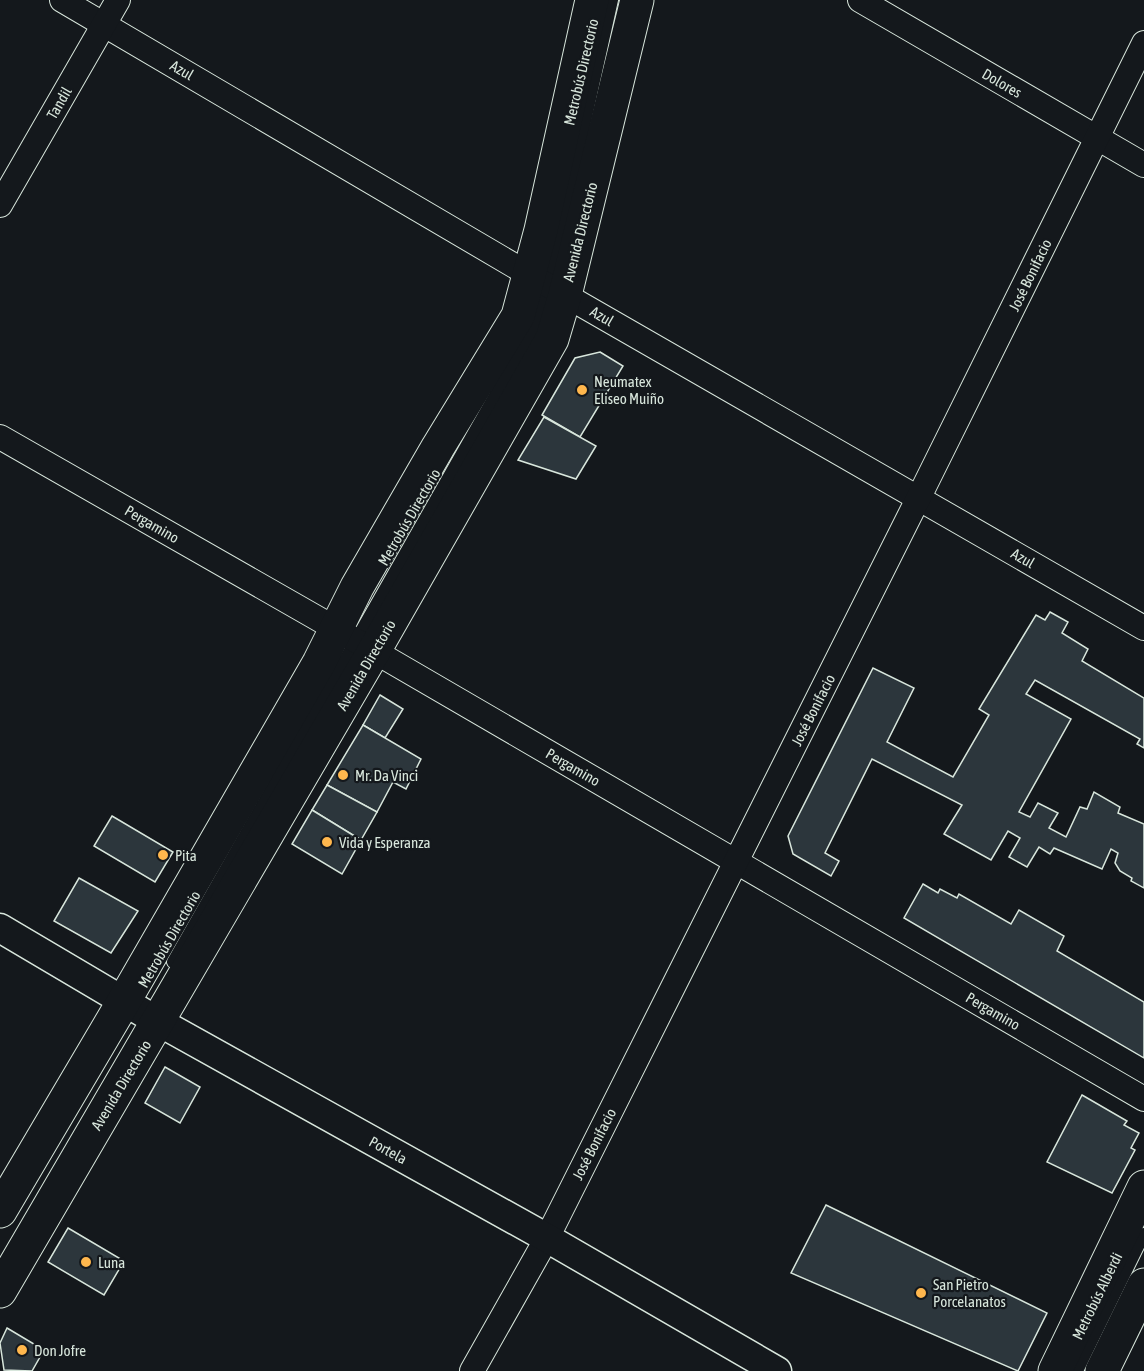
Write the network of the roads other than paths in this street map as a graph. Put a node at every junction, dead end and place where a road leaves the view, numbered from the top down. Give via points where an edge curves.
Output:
1 (62, 0) edge
2 (118, 0) edge
3 (592, 0) edge
4 (612, 0) edge
5 (636, 0) edge
6 (861, 0) edge
7 (105, 24) junction
8 (1144, 43) edge
9 (1097, 138) junction
10 (1144, 165) edge
11 (0, 206) edge
12 (548, 285) junction
13 (0, 437) edge
14 (919, 497) junction
15 (1144, 628) edge
16 (355, 640) junction
17 (737, 862) junction
18 (0, 928) edge
19 (166, 975) dead end
20 (142, 1013) junction
21 (1144, 1099) edge
22 (1144, 1187) edge
23 (0, 1212) edge
24 (1144, 1234) edge
25 (547, 1238) junction
26 (1144, 1285) edge
27 (0, 1291) edge
28 (472, 1371) edge
29 (777, 1371) edge
30 (1055, 1371) edge
31 (1077, 1371) edge
32 (1101, 1371) edge

1 - 7 street, Azul
2 - 7 street, Tandil
3 - 12 main road, Avenida Directorio
4 - 12 lane, Metrobús Directorio
5 - 12 main road, Avenida Directorio
6 - 9 street, Dolores
7 - 11 street, Tandil
7 - 12 street, Azul
8 - 9 street, José Bonifacio
9 - 10 street, Dolores
9 - 14 street, José Bonifacio
12 - 14 street, Azul
12 - 16 main road, Avenida Directorio via 518,316 438,447
12 - 16 main road, Avenida Directorio via 552,339
13 - 16 street, Pergamino
14 - 15 street, Azul
14 - 17 street, José Bonifacio
16 - 17 street, Pergamino
16 - 19 lane, Metrobús Directorio
16 - 20 main road, Avenida Directorio
16 - 20 main road, Avenida Directorio via 313,673
17 - 21 street, Pergamino
17 - 25 street, José Bonifacio
18 - 20 street, Portela
20 - 23 main road, Avenida Directorio
20 - 25 street, Portela
20 - 27 main road, Avenida Directorio via 139,1055
22 - 30 main road
24 - 31 lane, Metrobús Alberdi
25 - 28 street, José Bonifacio
25 - 29 street, Portela
26 - 32 main road

